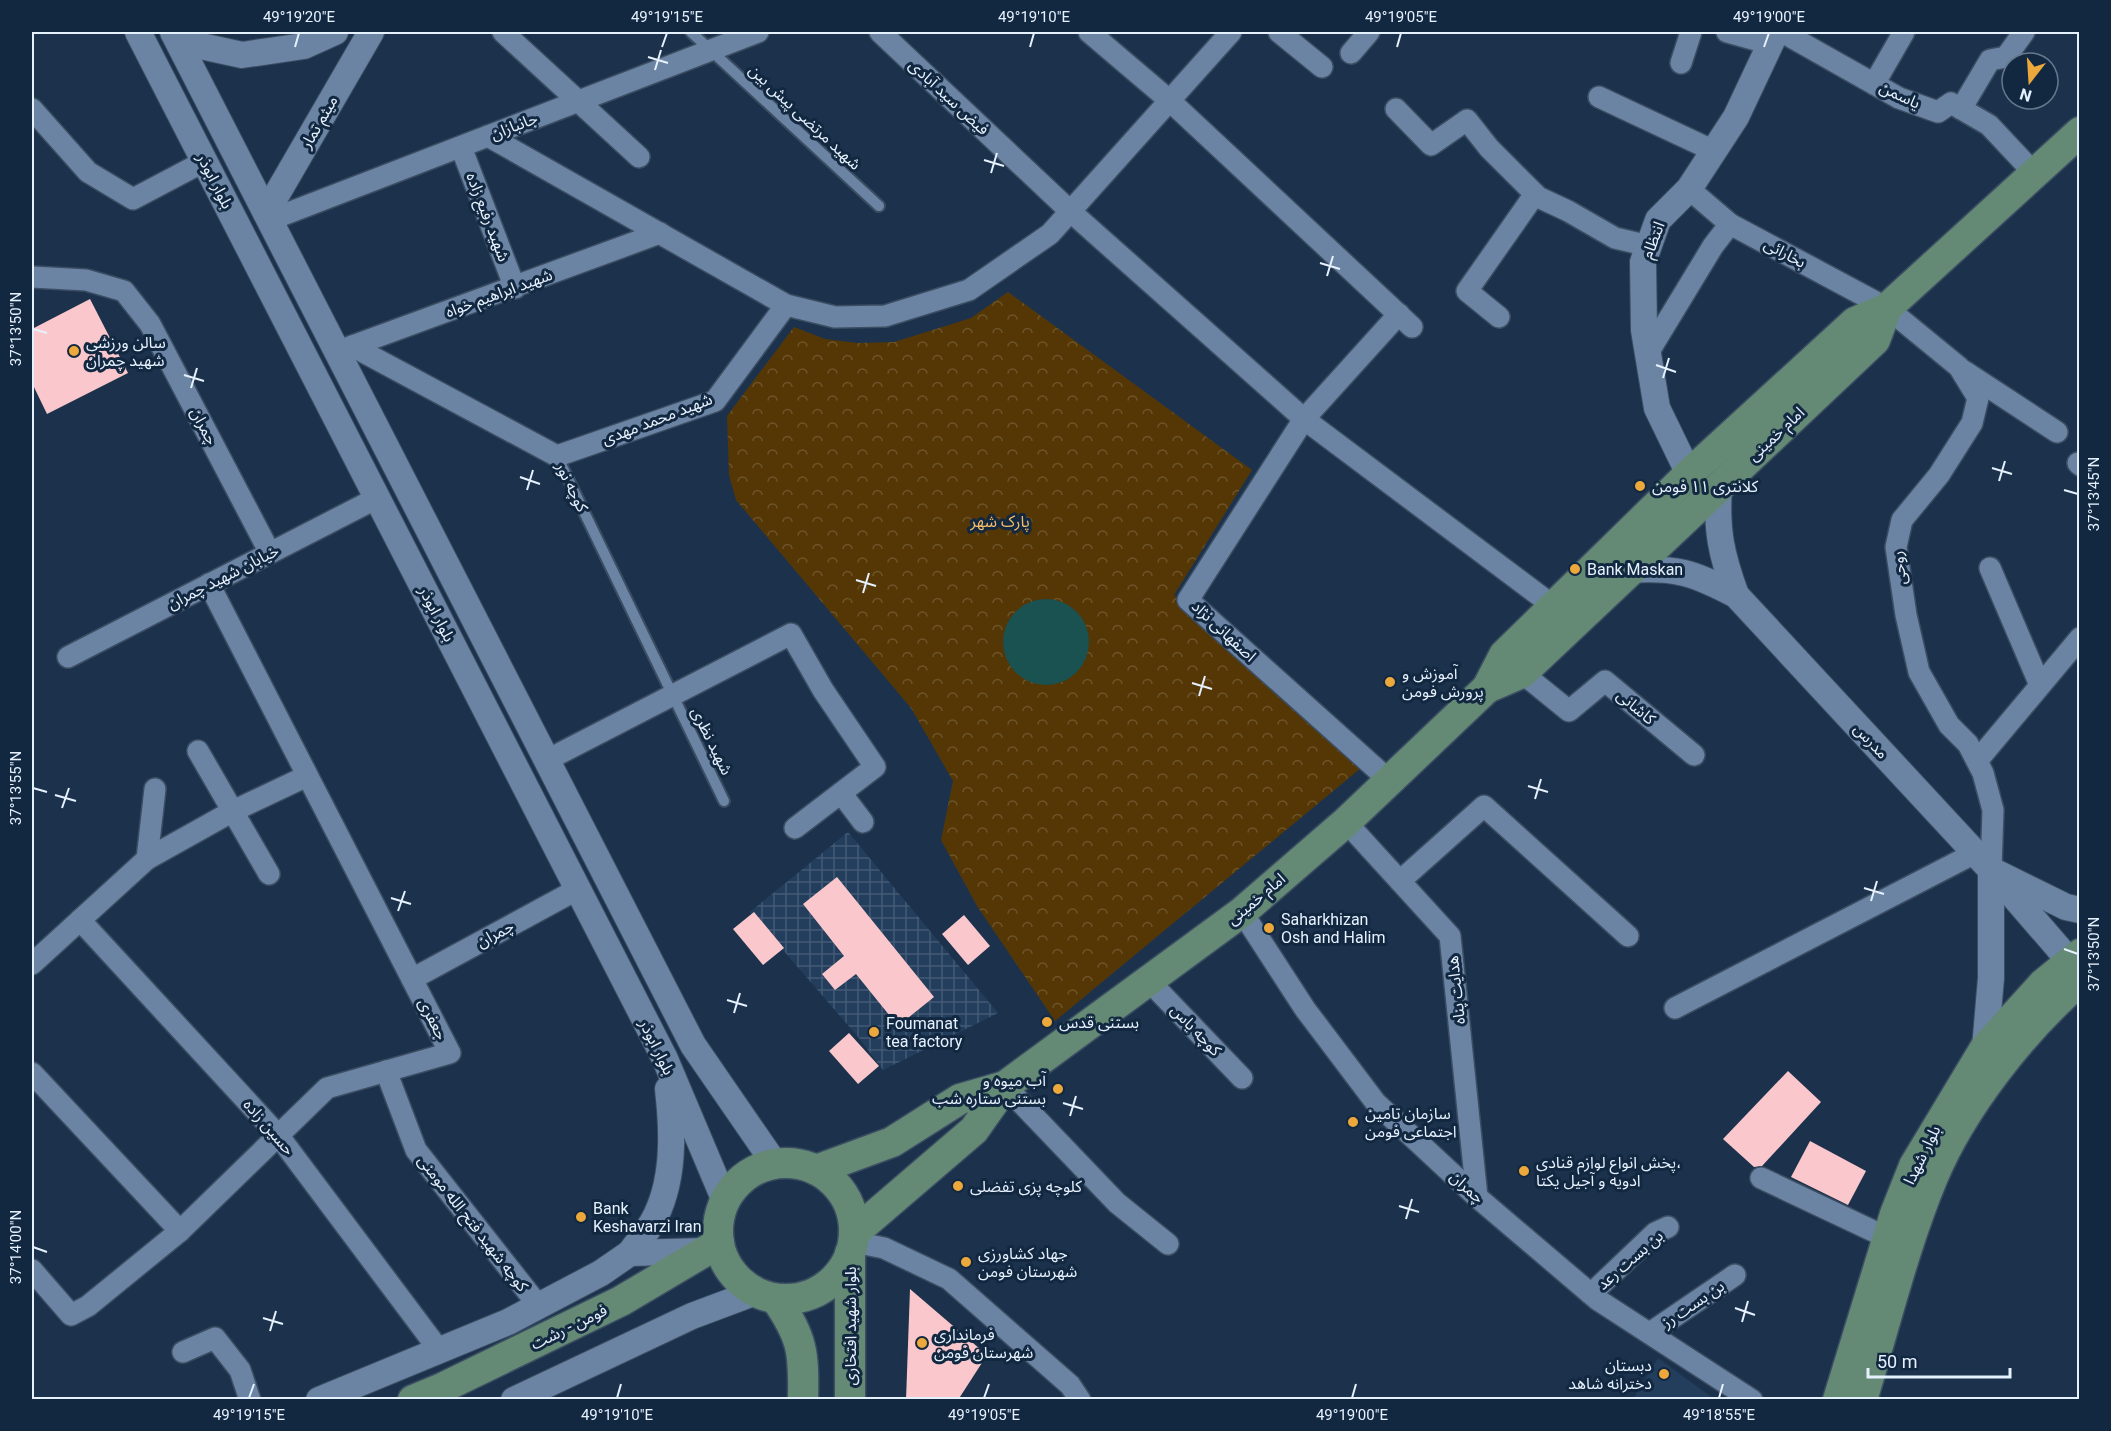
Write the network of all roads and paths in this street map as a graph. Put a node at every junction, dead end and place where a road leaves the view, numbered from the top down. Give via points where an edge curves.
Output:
1 (138, 32) edge
2 (335, 32) edge
3 (371, 32) edge
4 (503, 32) edge
5 (691, 32) edge
6 (758, 32) edge
7 (879, 32) edge
8 (1089, 32) edge
9 (1231, 32) edge
10 (1279, 32) edge
11 (1369, 32) edge
12 (1691, 32) edge
13 (1727, 32) edge
14 (1905, 32) edge
15 (2024, 32) edge
16 (176, 36) edge
17 (1776, 36) edge
18 (711, 50) junction
19 (1351, 53) dead end
20 (1681, 63) dead end
21 (1322, 67) dead end
22 (1874, 84) junction
23 (1599, 97) dead end
24 (580, 100) junction
25 (1169, 100) junction
26 (32, 109) edge
27 (1396, 109) dead end
28 (1961, 109) junction
29 (2079, 132) edge
30 (488, 136) junction
31 (461, 147) junction
32 (1714, 151) junction
33 (639, 157) dead end
34 (205, 161) junction
35 (2035, 174) junction
36 (1689, 189) junction
37 (1535, 194) junction
38 (879, 206) dead end
39 (1070, 211) junction
40 (268, 217) junction
41 (1730, 224) junction
42 (660, 233) junction
43 (1649, 246) junction
44 (32, 278) edge
45 (515, 288) junction
46 (786, 305) junction
47 (1887, 308) junction
48 (1499, 317) dead end
49 (345, 349) junction
50 (1648, 353) junction
51 (1959, 367) junction
52 (1304, 419) junction
53 (2056, 432) dead end
54 (557, 456) junction
55 (1689, 474) junction
56 (405, 483) junction
57 (1719, 486) junction
58 (377, 498) junction
59 (270, 553) junction
60 (1990, 568) dead end
61 (1629, 570) junction
62 (209, 584) junction
63 (1736, 595) junction
64 (1552, 605) junction
65 (2079, 638) edge
66 (68, 657) dead end
67 (1521, 673) junction
68 (2040, 685) junction
69 (1487, 688) junction
70 (673, 695) junction
71 (198, 751) dead end
72 (1694, 756) dead end
73 (547, 760) junction
74 (1977, 761) junction
75 (308, 776) junction
76 (1391, 782) junction
77 (155, 789) dead end
78 (841, 794) junction
79 (724, 801) dead end
80 (233, 811) junction
81 (863, 822) dead end
82 (1346, 822) junction
83 (795, 828) dead end
84 (147, 859) junction
85 (1983, 862) junction
86 (269, 874) dead end
87 (1400, 881) junction
88 (578, 889) junction
89 (2079, 910) edge
90 (1242, 912) junction
91 (80, 920) junction
92 (1628, 936) dead end
93 (34, 957) edge
94 (2077, 967) edge
95 (412, 979) junction
96 (1150, 982) junction
97 (1675, 1008) dead end
98 (1984, 1048) junction
99 (665, 1059) junction
100 (386, 1071) junction
101 (32, 1073) edge
102 (1242, 1078) dead end
103 (1005, 1086) junction
104 (278, 1135) junction
105 (775, 1164) junction
106 (816, 1170) junction
107 (1761, 1178) dead end
108 (1477, 1197) junction
109 (725, 1201) junction
110 (1668, 1227) dead end
111 (180, 1231) junction
112 (1888, 1238) junction
113 (853, 1243) junction
114 (1168, 1244) dead end
115 (712, 1247) junction
116 (630, 1253) junction
117 (32, 1270) edge
118 (1736, 1275) dead end
119 (1591, 1294) junction
120 (766, 1295) junction
121 (538, 1305) junction
122 (1650, 1334) junction
123 (439, 1350) junction
124 (183, 1352) dead end
125 (250, 1400) edge
126 (319, 1400) edge
127 (413, 1400) edge
128 (514, 1400) edge
129 (803, 1400) edge
130 (850, 1400) edge
131 (1080, 1400) edge
132 (1752, 1400) edge
133 (1838, 1400) edge
134 (1862, 1400) edge

1 - 34 street, بلوار ابوذر
2 - 16 street via 304,46 242,55
3 - 40 street, میثم تمار
4 - 24 street
5 - 18 lane, شهید مرتضی پیش بین
6 - 18 street, جانبازان
7 - 39 street, فیض سید آبادی
8 - 25 street
9 - 25 street
10 - 21 street
11 - 19 street
12 - 20 street
13 - 17 street, یاسمن
14 - 22 street
15 - 28 street via 2006,57 1990,60
16 - 40 street, بلوار ابوذر
17 - 22 street, یاسمن
17 - 32 street, انتظام via 1736,117
18 - 24 street, جانبازان
18 - 38 lane, شهید مرتضی پیش بین
22 - 28 street, یاسمن via 1938,112 1951,103
23 - 32 street
24 - 30 street, جانبازان
24 - 33 street
25 - 39 street
25 - 52 street via 1405,321
26 - 34 street via 88,171 133,199
27 - 37 street via 1431,145 1467,120
28 - 35 street via 1989,125
29 - 35 main road, امام خمینی
30 - 31 street, جانبازان
30 - 42 street
31 - 40 street, جانبازان
31 - 45 street, شهید رفیع زاده
32 - 36 street, انتظام
34 - 58 street, بلوار ابوذر
35 - 47 main road, امام خمینی
36 - 41 street, بخارائی
36 - 43 street, انتظام via 1658,220
37 - 43 street via 1615,238
37 - 48 street via 1467,291
39 - 46 street via 1050,234 969,290 885,316 835,317
39 - 52 street
40 - 49 street, بلوار ابوذر
41 - 47 street, بخارائی
41 - 50 street
42 - 45 street, شهید ابراهیم خواه
42 - 46 street
43 - 50 street, انتظام via 1643,262
44 - 59 street, چمران via 87,280 124,291 150,324
45 - 49 street, شهید ابراهیم خواه
46 - 54 street, شهید محمد مهدی via 715,401
47 - 51 street, روحی
47 - 55 main road, امام خمینی via 1855,322
47 - 57 main road, امام خمینی via 1875,340
49 - 54 street, کوچه نور
49 - 56 street, بلوار ابوذر
50 - 55 street, انتظام via 1657,408
51 - 53 street
51 - 74 street, روحی via 1978,398 1972,423 1939,476 1902,520 1896,548 1919,672 1949,725 1968,744
52 - 64 street
52 - 76 street, اصفهانی نژاد via 1188,600
54 - 70 lane, کوچه نور
55 - 64 main road, امام خمینی
56 - 58 street
56 - 73 street, بلوار ابوذر
57 - 61 main road, امام خمینی
57 - 63 street via 1716,521 1723,559
58 - 59 street, خیابان شهید چمران
58 - 88 street, بلوار ابوذر
59 - 62 street, خیابان شهید چمران
60 - 68 street
61 - 63 street, مدرس via 1665,568 1702,577
61 - 67 main road, امام خمینی
62 - 66 street, خیابان شهید چمران
62 - 75 street, جعفری
63 - 85 street, مدرس
64 - 69 main road, امام خمینی via 1504,655
65 - 68 street
67 - 69 main road, امام خمینی
67 - 72 street, کاشانی via 1569,711 1605,681
68 - 74 street
69 - 76 main road, امام خمینی
70 - 73 street
70 - 78 street via 791,634 875,767
70 - 79 lane, شهید نظری
71 - 80 street
73 - 105 street, بلوار ابوذر via 693,1045
74 - 85 street, روحی via 1993,810
75 - 80 street
75 - 95 street, جعفری
76 - 82 main road, امام خمینی
77 - 84 street
78 - 81 street
78 - 83 street
80 - 84 street
80 - 86 street
82 - 87 street, هدایت پناه
82 - 90 main road, امام خمینی
84 - 91 street
85 - 89 street via 2066,907
85 - 94 street, مدرس
85 - 97 street
85 - 98 street via 1991,978
87 - 92 street via 1484,806
87 - 108 street, هدایت پناه via 1450,936
88 - 95 street, چمران
88 - 99 street, بلوار ابوذر
90 - 96 main road, امام خمینی
90 - 108 street, چمران via 1305,1009 1376,1103
91 - 93 street
91 - 104 street, حسین زاده
94 - 98 main road, بلوار شهدا via 2043,984
94 - 134 main road, بلوار شهدا via 2058,999 2002,1061 1934,1175 1916,1221
95 - 100 street, جعفری via 450,1053
96 - 102 street, کوچه یاس
96 - 103 main road, امام خمینی
98 - 112 main road, بلوار شهدا via 1914,1166
99 - 109 street, بلوار ابوذر
99 - 116 street via 672,1125 669,1175 653,1221
100 - 104 street, جعفری via 327,1088
100 - 121 street, کوچه شهید فتح الله مومنی via 416,1150
101 - 111 street
103 - 106 main road, امام خمینی via 960,1099 892,1142
103 - 113 main road, امام خمینی via 974,1130
103 - 114 street via 1117,1203
104 - 111 street, جعفری
104 - 123 street, حسین زاده
105 - 106 main road via 796,1164
105 - 109 main road via 754,1171 737,1184
106 - 113 main road via 834,1183 847,1200 854,1220
107 - 112 street
108 - 119 street, چمران
109 - 115 main road
110 - 119 street, بن بست رعد via 1655,1233
111 - 117 street, جعفری via 88,1306 71,1315
112 - 133 main road, بلوار شهدا
113 - 120 main road via 835,1279 818,1292 797,1299
113 - 130 main road, بلوار شهید افتخاری
113 - 131 street via 884,1248 949,1279 1070,1385
115 - 116 street
115 - 120 main road via 738,1280
115 - 127 main road, فومن - رشت via 621,1301
116 - 121 street
118 - 122 street, بن بست رز
119 - 122 street, چمران
120 - 128 street via 692,1316
120 - 129 main road via 795,1326 804,1361
121 - 123 street via 508,1322
122 - 132 street, چمران
123 - 126 street
124 - 125 street via 215,1338 240,1370

